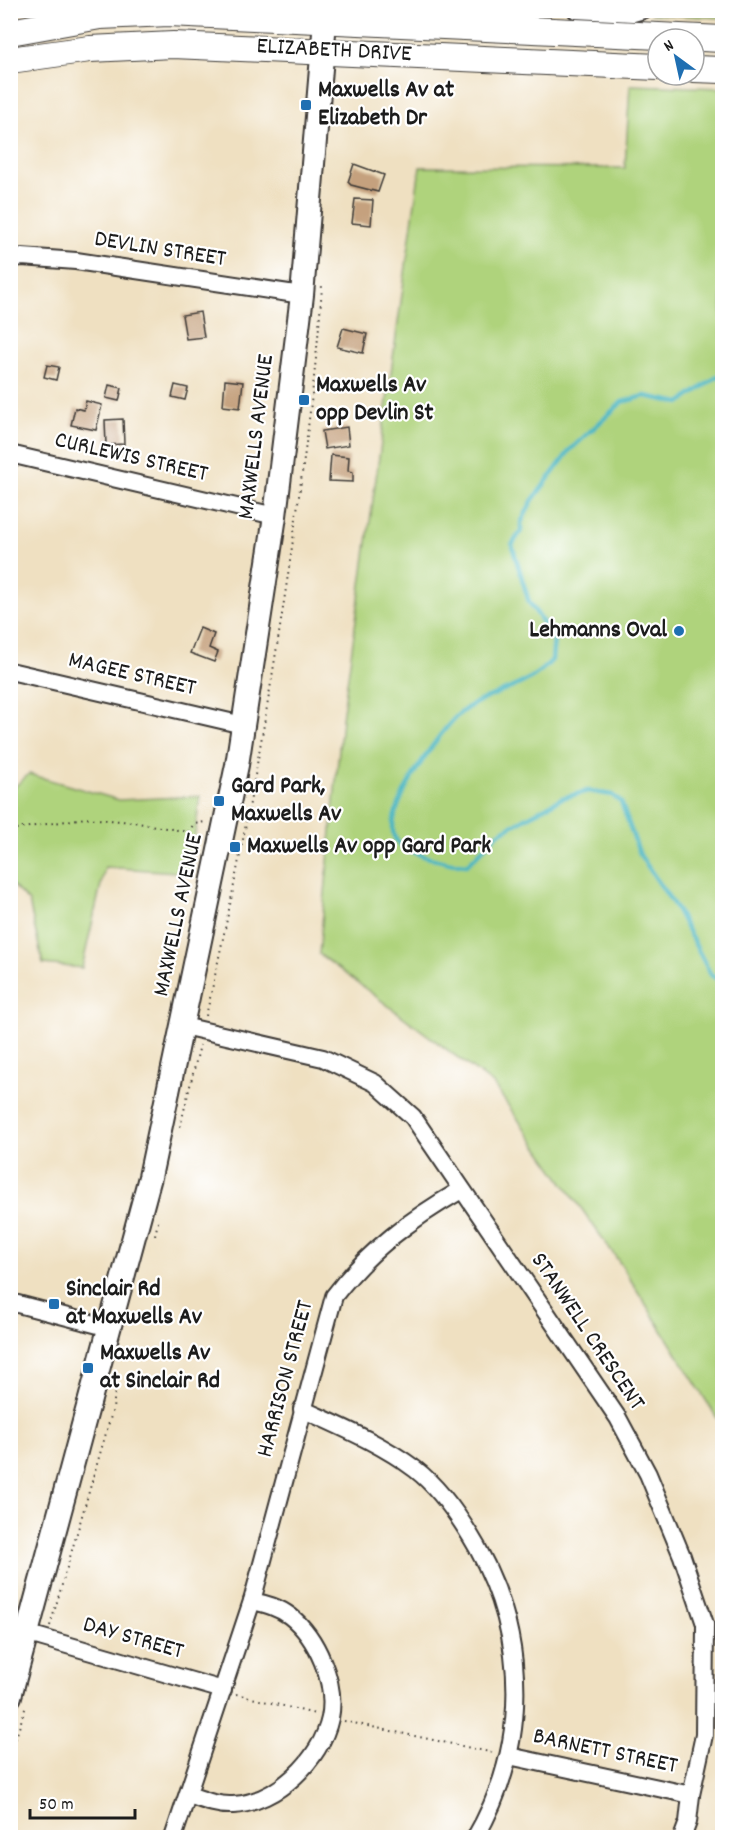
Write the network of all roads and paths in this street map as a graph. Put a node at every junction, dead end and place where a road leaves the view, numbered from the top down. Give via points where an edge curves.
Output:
1 (576, 10) edge
2 (643, 10) edge
3 (325, 21) junction
4 (10, 32) edge
5 (723, 39) edge
6 (324, 51) junction
7 (10, 60) edge
8 (646, 66) edge
9 (706, 69) edge
10 (723, 69) edge
11 (10, 259) edge
12 (302, 295) junction
13 (10, 454) edge
14 (275, 516) junction
15 (10, 671) edge
16 (243, 725) junction
17 (208, 823) dead end
18 (10, 830) edge
19 (183, 1026) junction
20 (461, 1190) junction
21 (10, 1302) edge
22 (110, 1328) junction
23 (302, 1409) junction
24 (252, 1602) junction
25 (29, 1634) junction
26 (223, 1690) junction
27 (10, 1696) edge
28 (330, 1718) junction
29 (508, 1756) junction
30 (189, 1795) junction
31 (691, 1795) junction
32 (173, 1838) edge
33 (475, 1838) edge
34 (682, 1838) edge

1 - 2 street
3 - 4 main road, ELIZABETH DRIVE via 169,13 100,16
3 - 5 main road, ELIZABETH DRIVE
3 - 6 street, MAXWELLS AVENUE
6 - 7 main road, ELIZABETH DRIVE via 173,45 90,49
6 - 8 main road, ELIZABETH DRIVE
6 - 12 street, MAXWELLS AVENUE
9 - 10 main road
11 - 12 street, DEVLIN STREET via 76,261
12 - 14 street, MAXWELLS AVENUE
13 - 14 street, CURLEWIS STREET
14 - 16 street, MAXWELLS AVENUE
15 - 16 street, MAGEE STREET
16 - 19 street, MAXWELLS AVENUE
17 - 18 path via 194,824 188,832 85,818
19 - 20 street, STANWELL CRESCENT via 323,1058 375,1083 413,1117
19 - 22 street, MAXWELLS AVENUE via 150,1177
20 - 23 street, HARRISON STREET via 423,1212 357,1266 334,1296
20 - 31 street, STANWELL CRESCENT via 618,1418 648,1474 682,1556 705,1624 704,1735
21 - 22 street
22 - 25 street, MAXWELLS AVENUE
23 - 24 street, HARRISON STREET
23 - 29 street via 368,1438 416,1470 460,1517 494,1578 512,1635 517,1677
24 - 26 street, HARRISON STREET
24 - 28 street via 271,1605 290,1616 304,1631 323,1662
25 - 26 street, DAY STREET
25 - 27 street, MAXWELLS AVENUE
26 - 28 path
26 - 30 street, HARRISON STREET
28 - 29 path
28 - 30 street via 321,1741 304,1766 264,1798 233,1805
29 - 31 street, BARNETT STREET
29 - 33 street via 489,1814
30 - 32 street, HARRISON STREET
31 - 34 street, STANWELL CRESCENT

